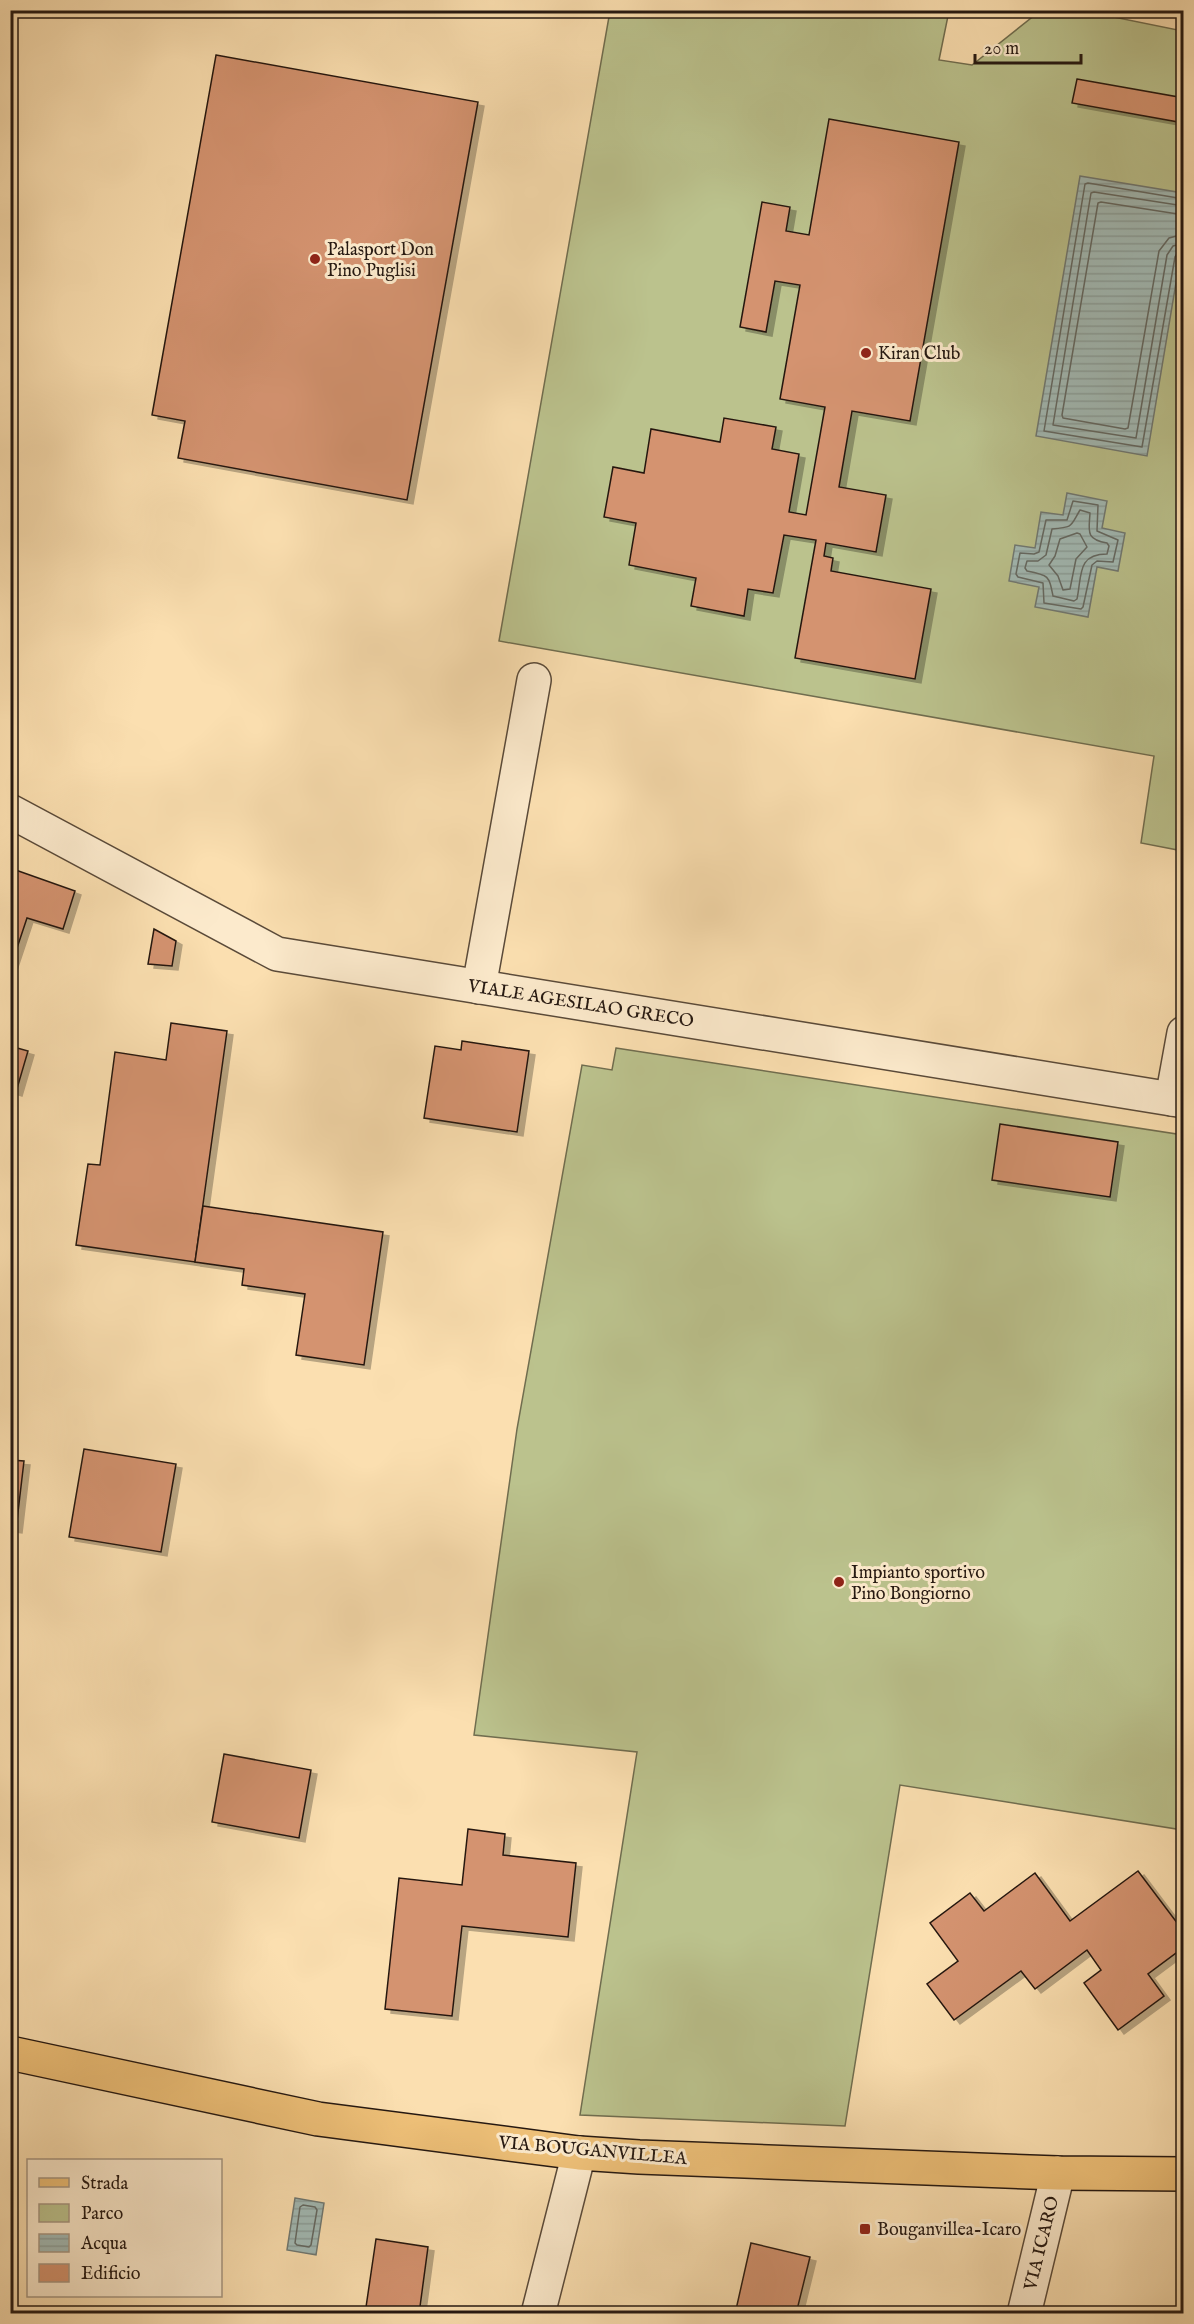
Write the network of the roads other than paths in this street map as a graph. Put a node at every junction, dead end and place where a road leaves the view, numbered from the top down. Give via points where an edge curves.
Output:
1 (534, 680) dead end
2 (10, 811) edge
3 (479, 987) junction
4 (1184, 1033) edge
5 (1178, 1100) edge
6 (10, 2053) edge
7 (579, 2153) junction
8 (1058, 2173) junction
9 (1184, 2174) edge
10 (538, 2313) edge
11 (1024, 2313) edge

1 - 3 street
2 - 3 street, VIALE AGESILAO GRECO via 278,954
3 - 5 street, VIALE AGESILAO GRECO
4 - 5 street
6 - 7 main road, VIA BOUGANVILLEA via 318,2118
7 - 8 main road, VIA BOUGANVILLEA
7 - 10 street
8 - 9 main road, VIA BOUGANVILLEA
8 - 11 street, VIA ICARO

